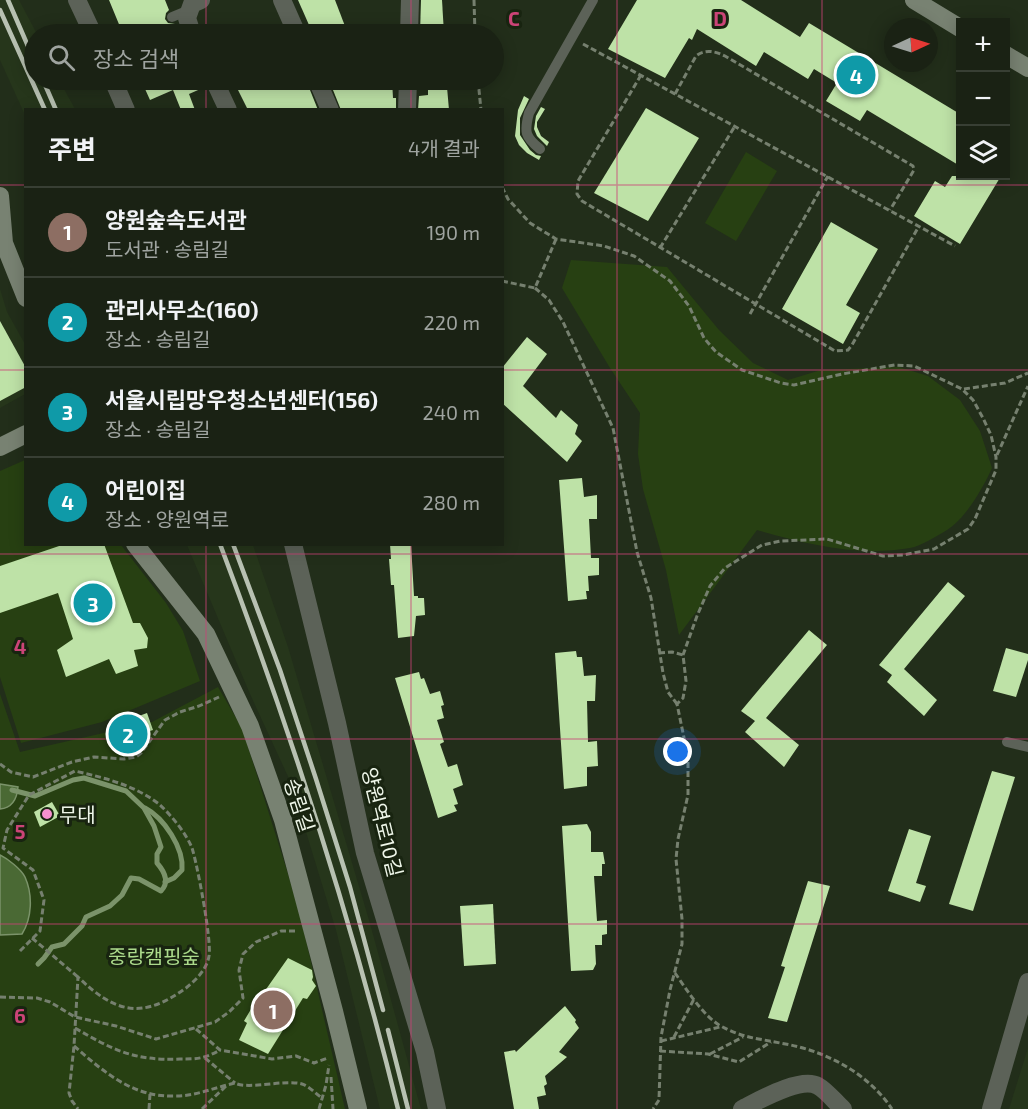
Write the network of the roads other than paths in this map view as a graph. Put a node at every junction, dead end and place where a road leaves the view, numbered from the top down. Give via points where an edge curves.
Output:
1 (77, 0) edge
2 (282, 0) edge
3 (410, 0) edge
4 (593, 0) edge
5 (914, 0) edge
6 (187, 9) edge
7 (88, 24) edge
8 (189, 24) edge
9 (293, 24) edge
10 (409, 24) edge
11 (956, 26) edge
12 (1010, 58) edge
13 (1028, 68) edge
14 (117, 90) edge
15 (219, 90) edge
16 (321, 90) edge
17 (408, 90) edge
18 (125, 108) edge
19 (227, 108) edge
20 (329, 108) edge
21 (407, 108) edge
22 (540, 149) dead end
23 (0, 196) edge
24 (24, 293) edge
25 (24, 435) edge
26 (0, 447) edge
27 (137, 546) edge
28 (293, 546) edge
29 (1007, 742) dead end
30 (1028, 747) edge
31 (1028, 982) edge
32 (358, 1109) edge
33 (437, 1109) edge
34 (742, 1109) edge
35 (843, 1109) edge
36 (991, 1109) edge

1 - 7 street
2 - 9 street
3 - 10 street
4 - 22 lane via 529,113 526,133
5 - 11 street
6 - 8 street
12 - 13 street
14 - 18 street
15 - 19 street
16 - 20 street
17 - 21 street
23 - 24 street via 4,243
25 - 26 street
27 - 32 street, 송림길 via 206,634 250,726 283,820
28 - 33 street, 양원역로10길 via 365,853 425,1052
29 - 30 lane
31 - 36 street
34 - 35 street via 806,1083 819,1086

